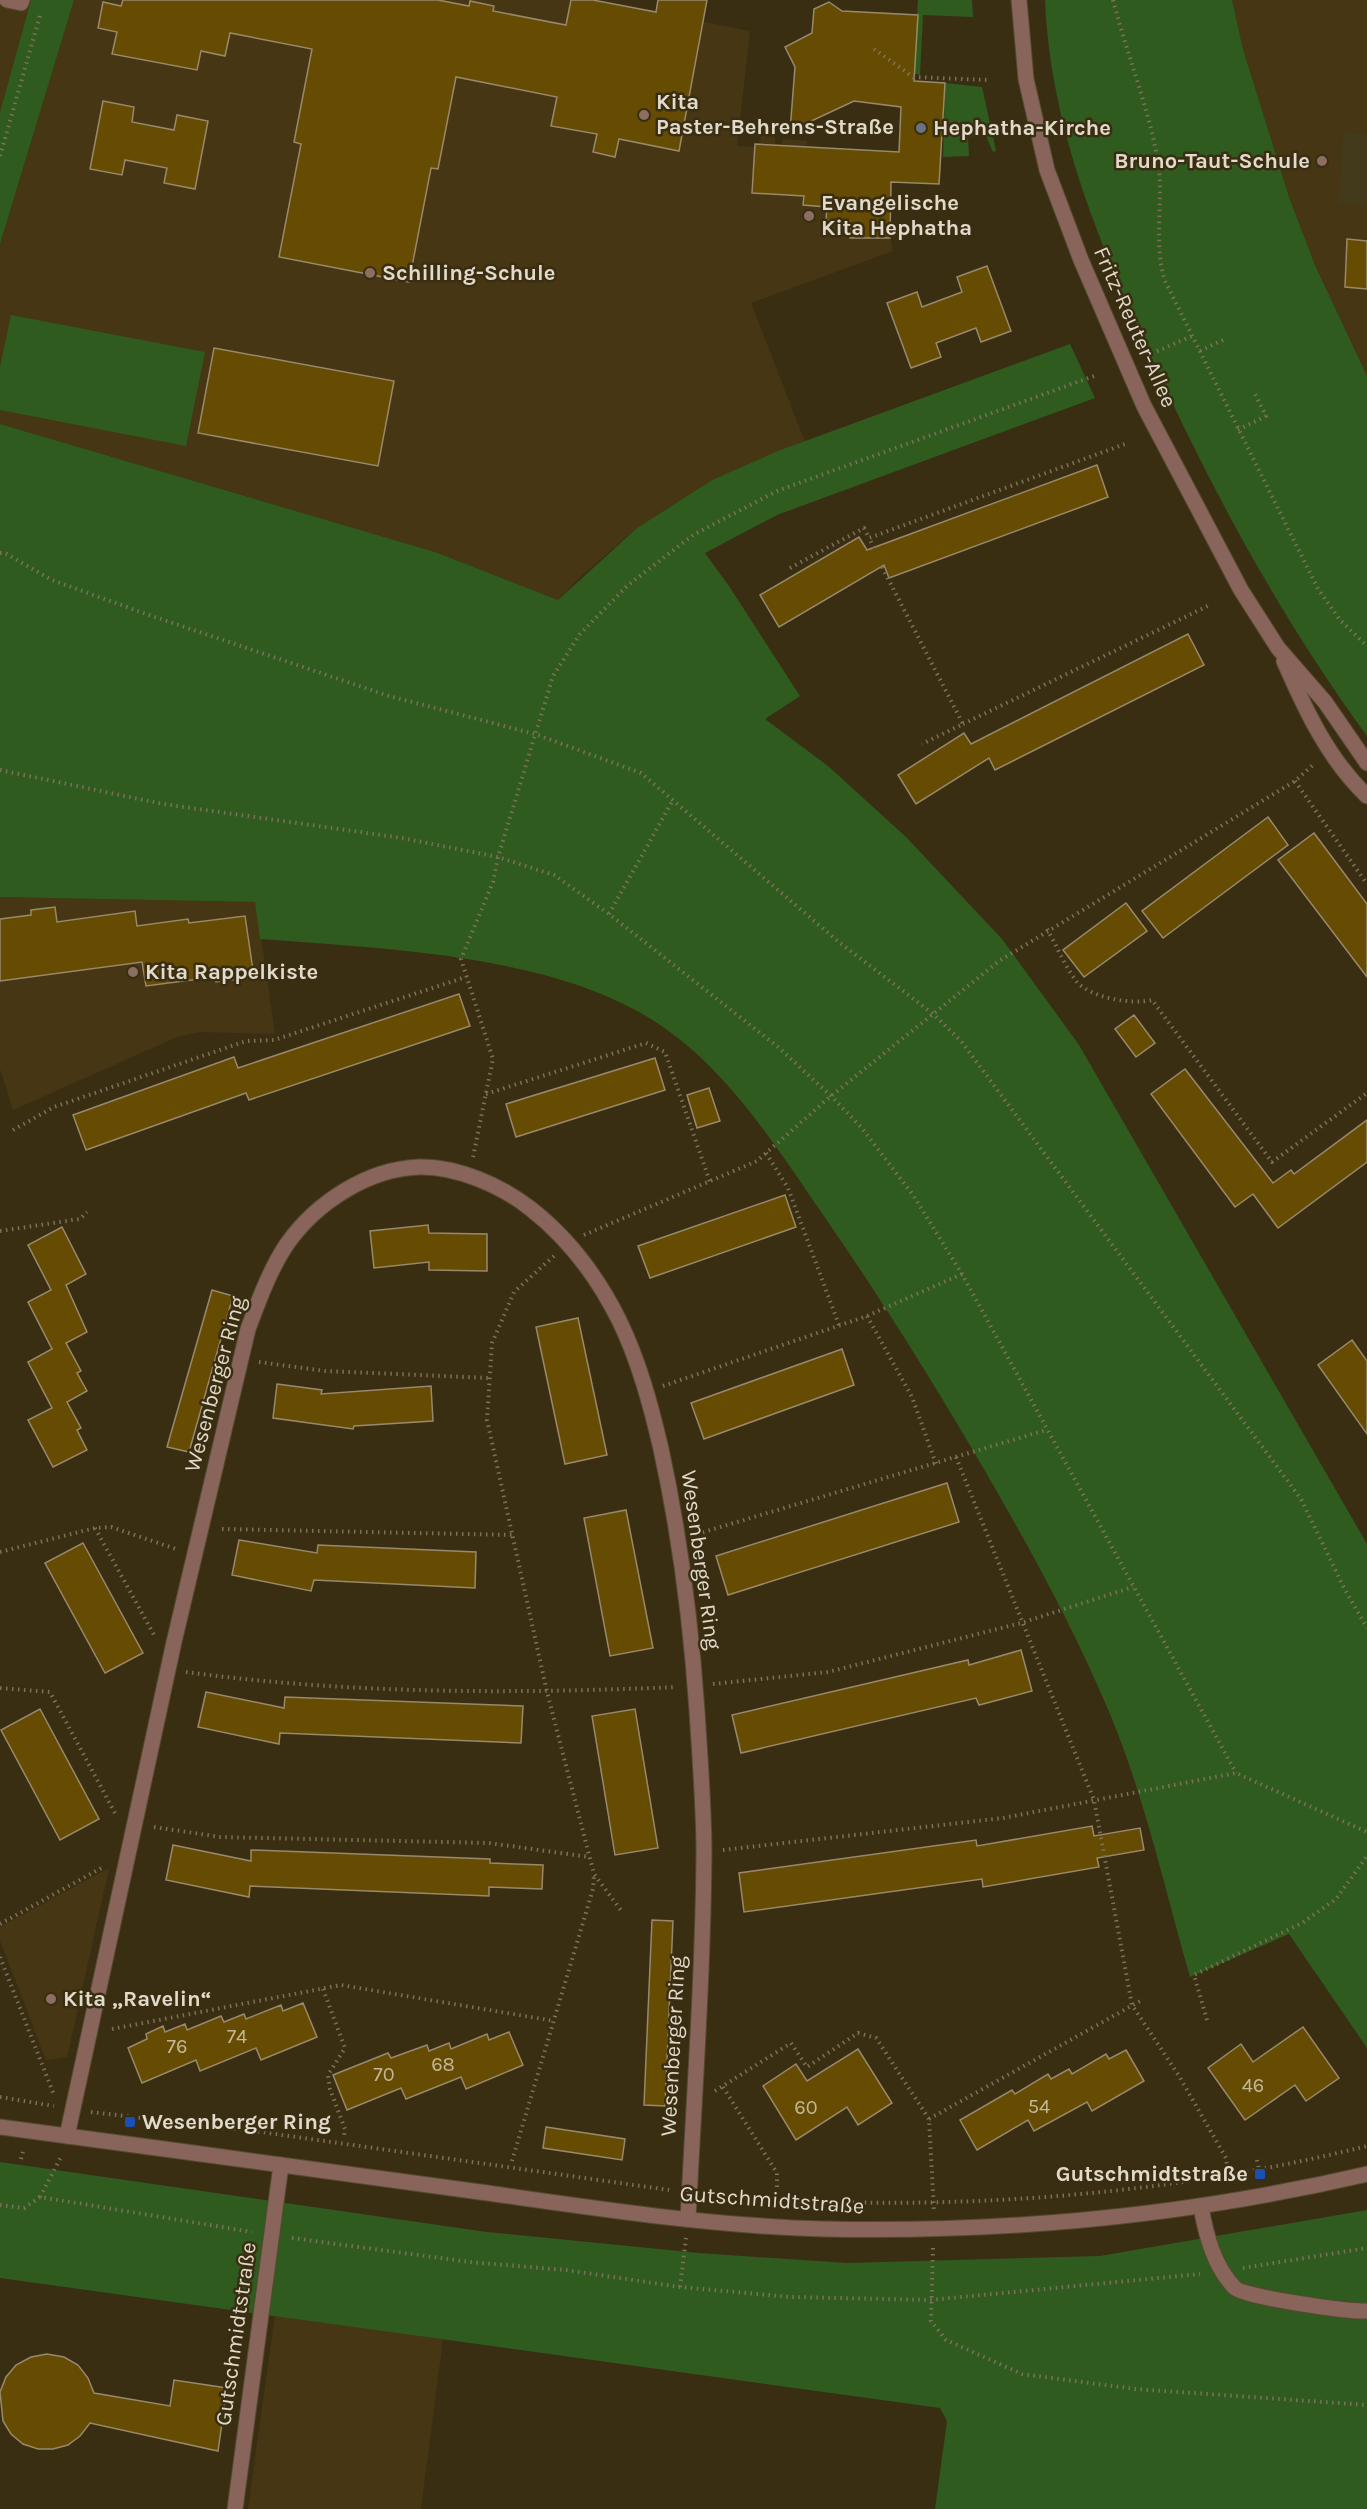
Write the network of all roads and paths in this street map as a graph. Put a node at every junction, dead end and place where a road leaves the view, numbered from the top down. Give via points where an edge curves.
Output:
1 (8, 0) edge
2 (22, 0) edge
3 (1019, 0) edge
4 (1113, 0) edge
5 (42, 11) dead end
6 (874, 49) dead end
7 (989, 80) dead end
8 (0, 156) edge
9 (1192, 336) junction
10 (1225, 339) dead end
11 (1200, 351) junction
12 (1146, 356) dead end
13 (1094, 376) dead end
14 (1255, 394) dead end
15 (1238, 430) junction
16 (1125, 444) dead end
17 (869, 538) junction
18 (0, 546) edge
19 (874, 548) dead end
20 (3, 553) edge
21 (882, 567) dead end
22 (790, 568) dead end
23 (1210, 605) dead end
24 (1367, 646) edge
25 (1278, 648) junction
26 (963, 724) junction
27 (536, 734) junction
28 (922, 744) dead end
29 (1367, 763) edge
30 (1313, 765) dead end
31 (0, 770) edge
32 (1295, 781) junction
33 (1367, 796) edge
34 (673, 800) junction
35 (498, 857) junction
36 (1367, 884) edge
37 (609, 914) junction
38 (1047, 929) junction
39 (466, 977) junction
40 (932, 1014) junction
41 (1367, 1093) edge
42 (485, 1095) junction
43 (831, 1096) junction
44 (14, 1130) dead end
45 (766, 1152) junction
46 (470, 1177) junction
47 (710, 1182) junction
48 (87, 1212) dead end
49 (0, 1231) edge
50 (568, 1244) junction
51 (962, 1274) junction
52 (867, 1316) junction
53 (839, 1325) junction
54 (241, 1359) junction
55 (489, 1378) junction
56 (646, 1392) junction
57 (1046, 1430) junction
58 (956, 1457) junction
59 (936, 1464) junction
60 (95, 1528) junction
61 (201, 1528) junction
62 (512, 1534) junction
63 (678, 1540) junction
64 (0, 1552) edge
65 (194, 1555) junction
66 (1132, 1587) junction
67 (1024, 1622) junction
68 (1367, 1628) edge
69 (174, 1642) junction
70 (168, 1669) junction
71 (695, 1686) junction
72 (0, 1688) edge
73 (548, 1692) junction
74 (1236, 1773) junction
75 (1094, 1800) junction
76 (134, 1825) junction
77 (1367, 1832) edge
78 (704, 1853) junction
79 (1367, 1856) edge
80 (590, 1857) junction
81 (125, 1866) junction
82 (594, 1874) junction
83 (623, 1913) dead end
84 (0, 1923) edge
85 (0, 1957) edge
86 (323, 1989) junction
87 (1142, 2000) dead end
88 (1132, 2005) junction
89 (1207, 2020) dead end
90 (554, 2021) junction
91 (89, 2033) junction
92 (723, 2087) junction
93 (54, 2095) dead end
94 (0, 2097) edge
95 (694, 2105) junction
96 (72, 2109) junction
97 (929, 2119) junction
98 (0, 2127) edge
99 (67, 2136) junction
100 (344, 2136) dead end
101 (1367, 2146) edge
102 (23, 2152) dead end
103 (21, 2159) dead end
104 (1257, 2160) dead end
105 (512, 2161) dead end
106 (281, 2165) junction
107 (1227, 2165) dead end
108 (1259, 2172) junction
109 (1367, 2174) edge
110 (777, 2190) dead end
111 (689, 2192) junction
112 (40, 2197) junction
113 (933, 2201) junction
114 (0, 2205) edge
115 (1201, 2207) junction
116 (688, 2219) junction
117 (935, 2230) junction
118 (272, 2235) junction
119 (1367, 2248) edge
120 (1222, 2272) junction
121 (680, 2288) junction
122 (930, 2300) junction
123 (1367, 2311) edge
124 (1367, 2405) edge
125 (235, 2509) edge

1 - 2 street
3 - 25 street, Fritz-Reuter-Allee via 1033,117 1061,213 1144,406 1241,590
4 - 9 path via 1158,161 1162,269
5 - 8 path
6 - 7 path via 913,77
9 - 11 path
9 - 12 path
10 - 11 path
11 - 15 path
13 - 27 path via 777,491 693,535 627,586 580,634 553,676
14 - 15 path via 1266,416
15 - 24 path via 1318,589 1340,621
16 - 17 path
17 - 19 path
17 - 22 path via 864,528
18 - 20 path
20 - 27 path via 52,580 149,615 389,696
21 - 26 path
23 - 26 path
25 - 29 street, Fritz-Reuter-Allee via 1325,702
25 - 33 street, Fritz-Reuter-Allee via 1308,714 1356,786
26 - 28 path
27 - 34 path via 642,773
27 - 35 path
30 - 32 path
31 - 35 path via 163,804 402,838
32 - 36 path
32 - 38 path
34 - 37 path
34 - 40 path via 840,943
35 - 37 path via 554,874
35 - 39 path via 493,882 461,959
37 - 43 path via 778,1047
38 - 40 path
38 - 41 path via 1078,983 1103,996 1138,1004 1152,1000 1272,1162
39 - 42 path via 493,1059
39 - 44 path via 274,1040 246,1041 54,1107
40 - 43 path
40 - 68 path via 961,1041 1301,1499
42 - 46 path
42 - 47 path via 646,1043 665,1052
43 - 45 path
43 - 51 path via 861,1127 913,1195
45 - 47 path via 757,1161
45 - 53 path via 788,1188
46 - 50 street, Wesenberger Ring via 518,1198
46 - 54 street, Wesenberger Ring via 421,1167 396,1170 338,1195 287,1244 260,1298
47 - 50 path
48 - 49 path via 80,1219
50 - 55 path via 514,1292 492,1343
50 - 56 street, Wesenberger Ring via 590,1271 619,1321
51 - 52 path
51 - 57 path
52 - 53 path
52 - 59 path via 912,1397
53 - 56 path
54 - 55 path via 325,1371
54 - 61 street, Wesenberger Ring
55 - 62 path via 487,1420
56 - 63 street, Wesenberger Ring
57 - 58 path
57 - 66 path
58 - 59 path
58 - 67 path
59 - 63 path
60 - 64 path
60 - 65 path via 111,1527
60 - 69 path via 156,1638
61 - 62 path
61 - 65 street, Wesenberger Ring
62 - 73 path
63 - 71 street, Wesenberger Ring
65 - 69 street, Wesenberger Ring
66 - 67 path
66 - 74 path
67 - 71 path via 828,1672
67 - 75 path
69 - 70 street, Wesenberger Ring
70 - 73 path via 271,1683
70 - 76 street, Wesenberger Ring
71 - 73 path
71 - 78 street, Wesenberger Ring
72 - 76 path via 50,1692 117,1816
73 - 80 path
74 - 75 path
74 - 77 path
75 - 78 path via 1003,1818
75 - 88 path
76 - 80 path via 220,1837 489,1843
76 - 81 street, Wesenberger Ring
78 - 95 street, Wesenberger Ring
79 - 89 path via 1336,1899 1302,1923 1194,1975
80 - 82 path
81 - 84 path via 110,1863
81 - 91 street, Wesenberger Ring
82 - 83 path
82 - 90 path
85 - 93 path
86 - 90 path via 341,1985
86 - 91 path
86 - 100 path via 345,2048 328,2075
87 - 88 path
88 - 97 path
88 - 107 path via 1179,2076
90 - 105 path
91 - 96 street, Wesenberger Ring
92 - 95 path
92 - 97 path via 791,2043 807,2067 858,2033 876,2038
92 - 110 path via 777,2173
94 - 96 path
95 - 111 street, Wesenberger Ring
96 - 99 street, Wesenberger Ring
96 - 111 path
97 - 113 path
98 - 99 street, Gutschmidtstraße
99 - 106 street, Gutschmidtstraße
99 - 112 path via 60,2162
101 - 108 path
102 - 103 path
104 - 108 path
106 - 116 street, Gutschmidtstraße
106 - 118 street, Gutschmidtstraße
108 - 113 path via 1089,2192
109 - 115 street, Gutschmidtstraße
111 - 113 path
111 - 116 street, Wesenberger Ring
112 - 114 path via 24,2208
112 - 118 path
113 - 117 path
115 - 117 street, Gutschmidtstraße via 1064,2224
115 - 120 street via 1206,2234
116 - 117 street, Gutschmidtstraße via 822,2229
116 - 121 path
117 - 122 path
118 - 121 path via 470,2262 566,2270
118 - 125 street, Gutschmidtstraße
119 - 120 path
120 - 122 path
120 - 123 street via 1237,2290 1332,2309
121 - 122 path via 791,2297
122 - 124 path via 931,2321 946,2340 1022,2374 1135,2389

